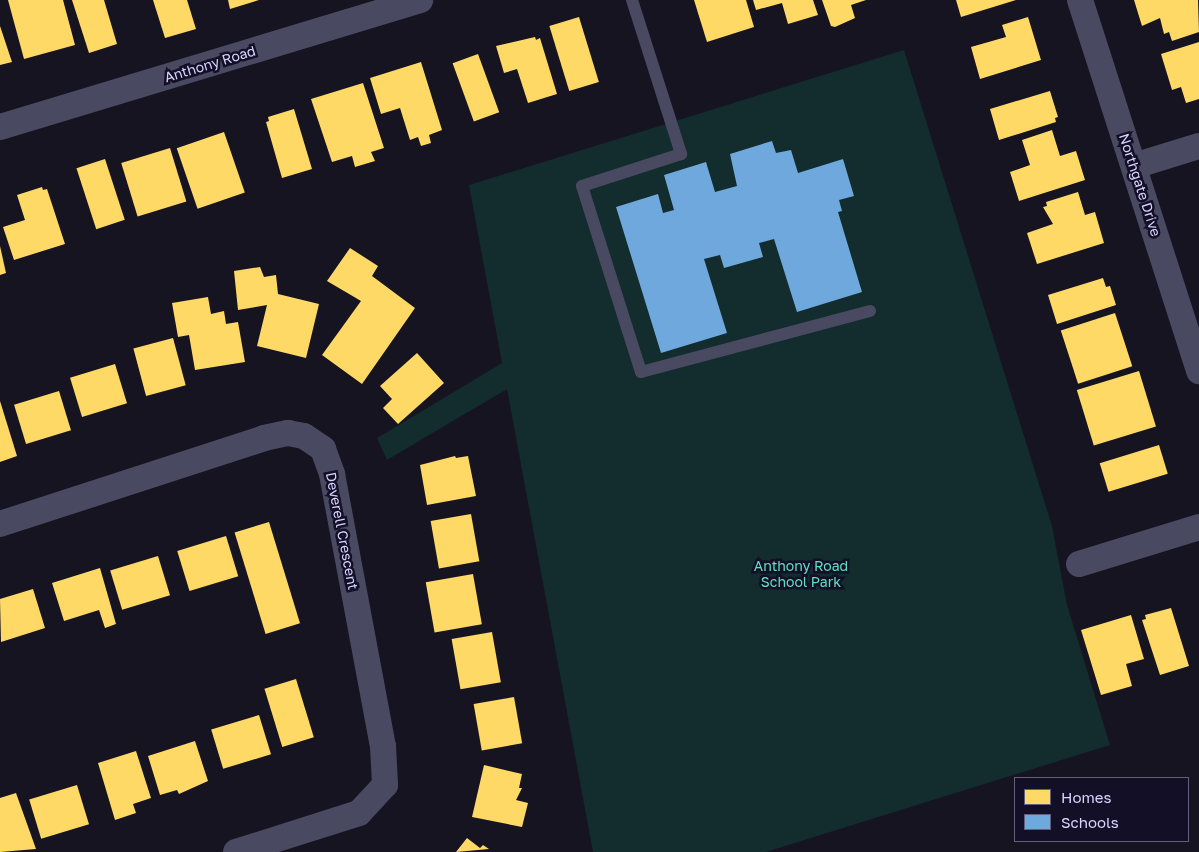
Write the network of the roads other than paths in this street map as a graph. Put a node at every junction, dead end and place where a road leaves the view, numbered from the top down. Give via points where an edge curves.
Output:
1 (420, 0) edge
2 (632, 0) edge
3 (1080, 0) edge
4 (0, 128) edge
5 (1199, 146) edge
6 (1134, 166) junction
7 (870, 311) dead end
8 (1199, 371) edge
9 (0, 524) edge
10 (1199, 527) edge
11 (1079, 564) dead end
12 (236, 852) edge

1 - 4 street, Anthony Road
2 - 7 lane via 681,154 582,186 641,372
3 - 6 street, Northgate Drive
5 - 6 street
6 - 8 street, Northgate Drive
9 - 12 street, Deverell Crescent via 264,438 288,434 304,436 322,450 332,474 381,736 385,784 358,813
10 - 11 street

